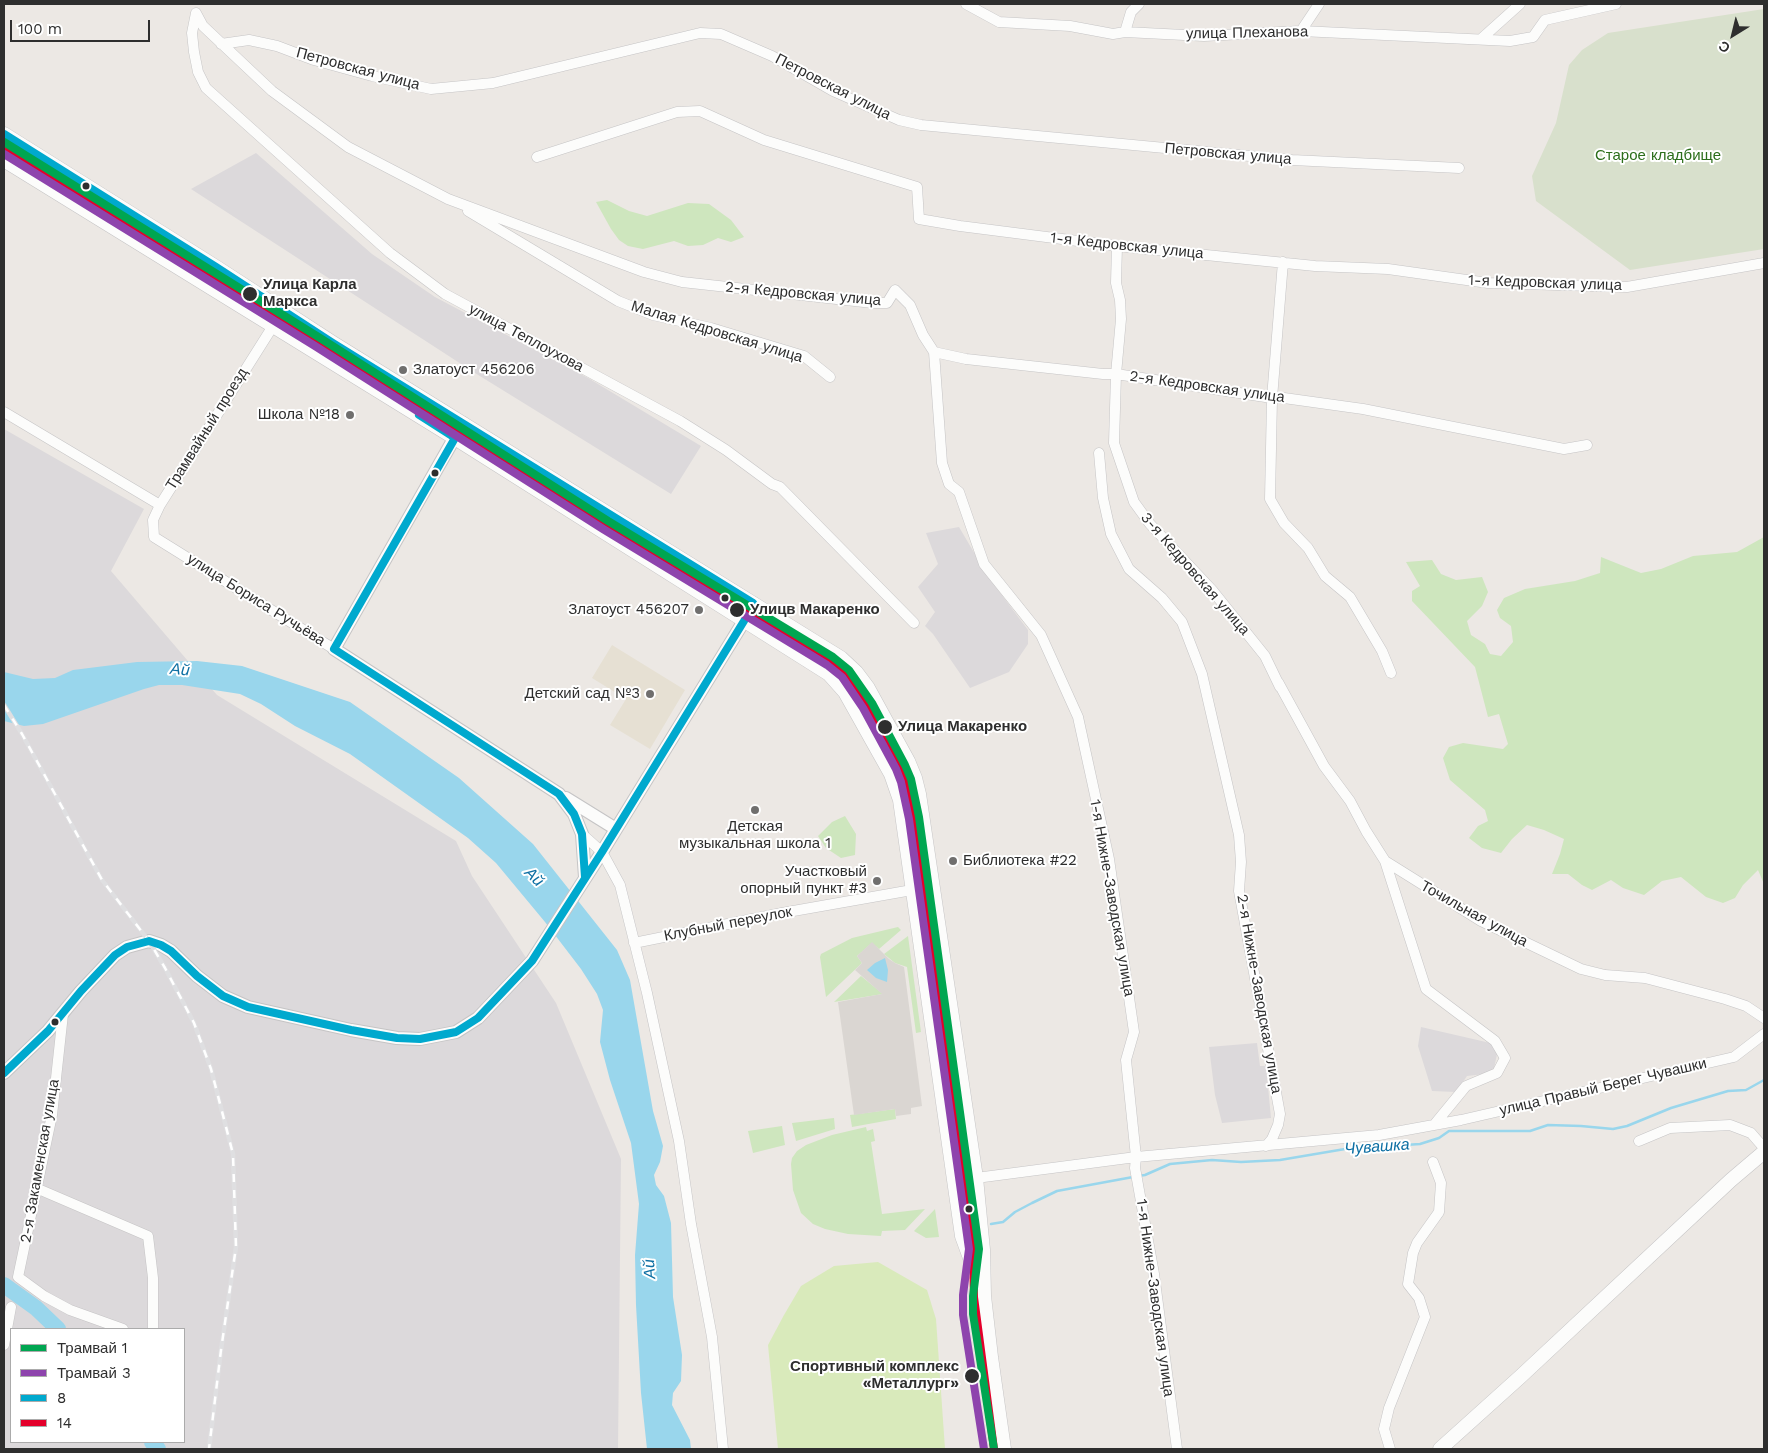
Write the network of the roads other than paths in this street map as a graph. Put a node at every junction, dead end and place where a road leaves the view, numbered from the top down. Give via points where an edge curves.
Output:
1 (966, 4) edge
2 (1139, 4) edge
3 (1319, 4) edge
4 (1520, 4) edge
5 (1616, 4) edge
6 (196, 13) joint
7 (1301, 31) junction
8 (1125, 32) junction
9 (1480, 39) junction
10 (221, 44) junction
11 (4, 134) edge
12 (537, 157) dead end
13 (4, 160) edge
14 (1459, 168) dead end
15 (448, 199) junction
16 (1117, 246) junction
17 (1282, 262) junction
18 (1764, 263) edge
19 (273, 326) junction
20 (934, 352) junction
21 (1116, 374) junction
22 (830, 377) dead end
23 (1272, 398) junction
24 (4, 412) edge
25 (463, 423) junction
26 (455, 438) junction
27 (1587, 445) dead end
28 (1099, 453) dead end
29 (160, 505) junction
30 (154, 537) joint
31 (753, 603) junction
32 (744, 621) junction
33 (914, 623) dead end
34 (334, 649) junction
35 (1391, 673) dead end
36 (1278, 682) junction
37 (1295, 716) dead end
38 (559, 794) junction
39 (616, 830) junction
40 (582, 834) junction
41 (602, 852) junction
42 (1385, 860) junction
43 (583, 881) junction
44 (912, 890) junction
45 (634, 943) junction
46 (63, 1014) junction
47 (1764, 1018) edge
48 (1764, 1034) edge
49 (4, 1072) edge
50 (1434, 1125) junction
51 (1639, 1141) dead end
52 (1266, 1146) junction
53 (1764, 1148) edge
54 (1764, 1152) edge
55 (1136, 1157) junction
56 (1432, 1162) dead end
57 (976, 1178) junction
58 (36, 1188) junction
59 (984, 1296) junction
60 (11, 1307) dead end
61 (120, 1328) edge
62 (153, 1328) edge
63 (4, 1345) edge
64 (723, 1449) edge
65 (1004, 1449) edge
66 (1177, 1449) edge
67 (1390, 1449) edge
68 (1440, 1449) edge

1 - 8 street, улица Плеханова via 999,22 1070,26 1113,34
2 - 8 street via 1131,12
3 - 7 street
4 - 9 street
5 - 9 street, улица Плеханова via 1545,20 1533,37 1510,41
6 - 10 street, 2-я Кедровская улица via 203,26
6 - 33 street, улица Теплоухова via 192,33 194,52 198,72 206,88 390,253 445,294 680,421 780,487
7 - 8 street, улица Плеханова via 1204,36
7 - 9 street, улица Плеханова
10 - 14 street, Петровская улица via 249,40 268,44 314,60 431,89 493,83 700,33 721,34 772,56 833,90 899,120 921,125 1292,160
10 - 15 street, 2-я Кедровская улица via 272,91 348,147
11 - 25 main road
12 - 16 street, 1-я Кедровская улица via 677,112 700,111 764,140 917,187 919,219
13 - 19 main road
15 - 20 street, 2-я Кедровская улица via 644,272 682,282 873,303 887,303 895,290 910,305 922,335
15 - 22 street, Малая Кедровская улица via 618,302 653,315 711,328 804,356
16 - 17 street, 1-я Кедровская улица
16 - 21 street, 3-я Кедровская улица via 1116,283 1121,319
17 - 18 street, 1-я Кедровская улица via 1388,268 1488,283 1627,286
17 - 23 street
19 - 26 main road
19 - 29 street, Трамвайный проезд
20 - 21 street, 2-я Кедровская улица via 966,359
20 - 55 street, 1-я Нижне-Заводская улица via 942,463 949,484 959,492 984,564 1041,636 1078,717 1109,859 1134,1032 1126,1060
21 - 23 street, 2-я Кедровская улица
21 - 36 street, 3-я Кедровская улица via 1114,443 1134,502 1265,656
23 - 27 street, 2-я Кедровская улица via 1363,409 1564,449
23 - 35 street via 1270,499 1284,523 1308,548 1325,576 1350,597 1382,651
24 - 29 street
25 - 26 street
25 - 31 main road
26 - 32 main road
26 - 34 street
28 - 52 street, 2-я Нижне-Заводская улица via 1102,498 1111,534 1129,569 1162,598 1182,622 1202,674 1239,835 1242,862 1239,891 1280,1114 1272,1139
29 - 30 street, Трамвайный проезд via 153,520
30 - 34 street, улица Бориса Ручьёва
31 - 32 street
31 - 57 main road via 841,658 856,672 868,688 915,778
32 - 39 street
32 - 44 main road via 829,674 845,692 891,774 900,800
34 - 38 street, улица Бориса Ручьёва
36 - 37 street, 3-я Кедровская улица
36 - 42 street, Точильная улица via 1324,766 1350,801
38 - 39 street
38 - 40 street, улица Бориса Ручьёва via 574,814
39 - 41 street
40 - 41 street
40 - 43 street, улица Бориса Ручьёва
41 - 43 street
41 - 45 street via 620,885
42 - 47 street, Точильная улица via 1481,921 1581,969 1605,975 1645,978 1698,992 1746,1006
42 - 50 street via 1426,989 1495,1041 1505,1058 1497,1073 1466,1086
43 - 46 street via 532,961 478,1018 456,1032 420,1039 397,1038 248,1007 223,996 171,951 149,941 127,947 115,955
44 - 45 street, Клубный переулок
44 - 59 main road via 962,1236
45 - 64 street via 679,1141 712,1337
46 - 49 street
46 - 58 street, 2-я Закаменская улица via 52,1115
48 - 50 street, улица Правый Берег Чувашки via 1734,1057
50 - 52 street, улица Правый Берег Чувашки via 1379,1135
51 - 53 street via 1670,1128 1730,1125 1751,1133
52 - 55 street, улица Правый Берег Чувашки
54 - 68 main road
55 - 57 street, улица Правый Берег Чувашки
55 - 66 street, 1-я Нижне-Заводская улица via 1135,1168 1154,1274
56 - 67 street via 1441,1183 1439,1212 1417,1243 1408,1284 1419,1298 1425,1318 1389,1408 1384,1429
57 - 59 main road
58 - 61 street, 2-я Закаменская улица via 18,1277 70,1310
58 - 62 street via 148,1236 153,1278
59 - 65 main road
60 - 63 street

